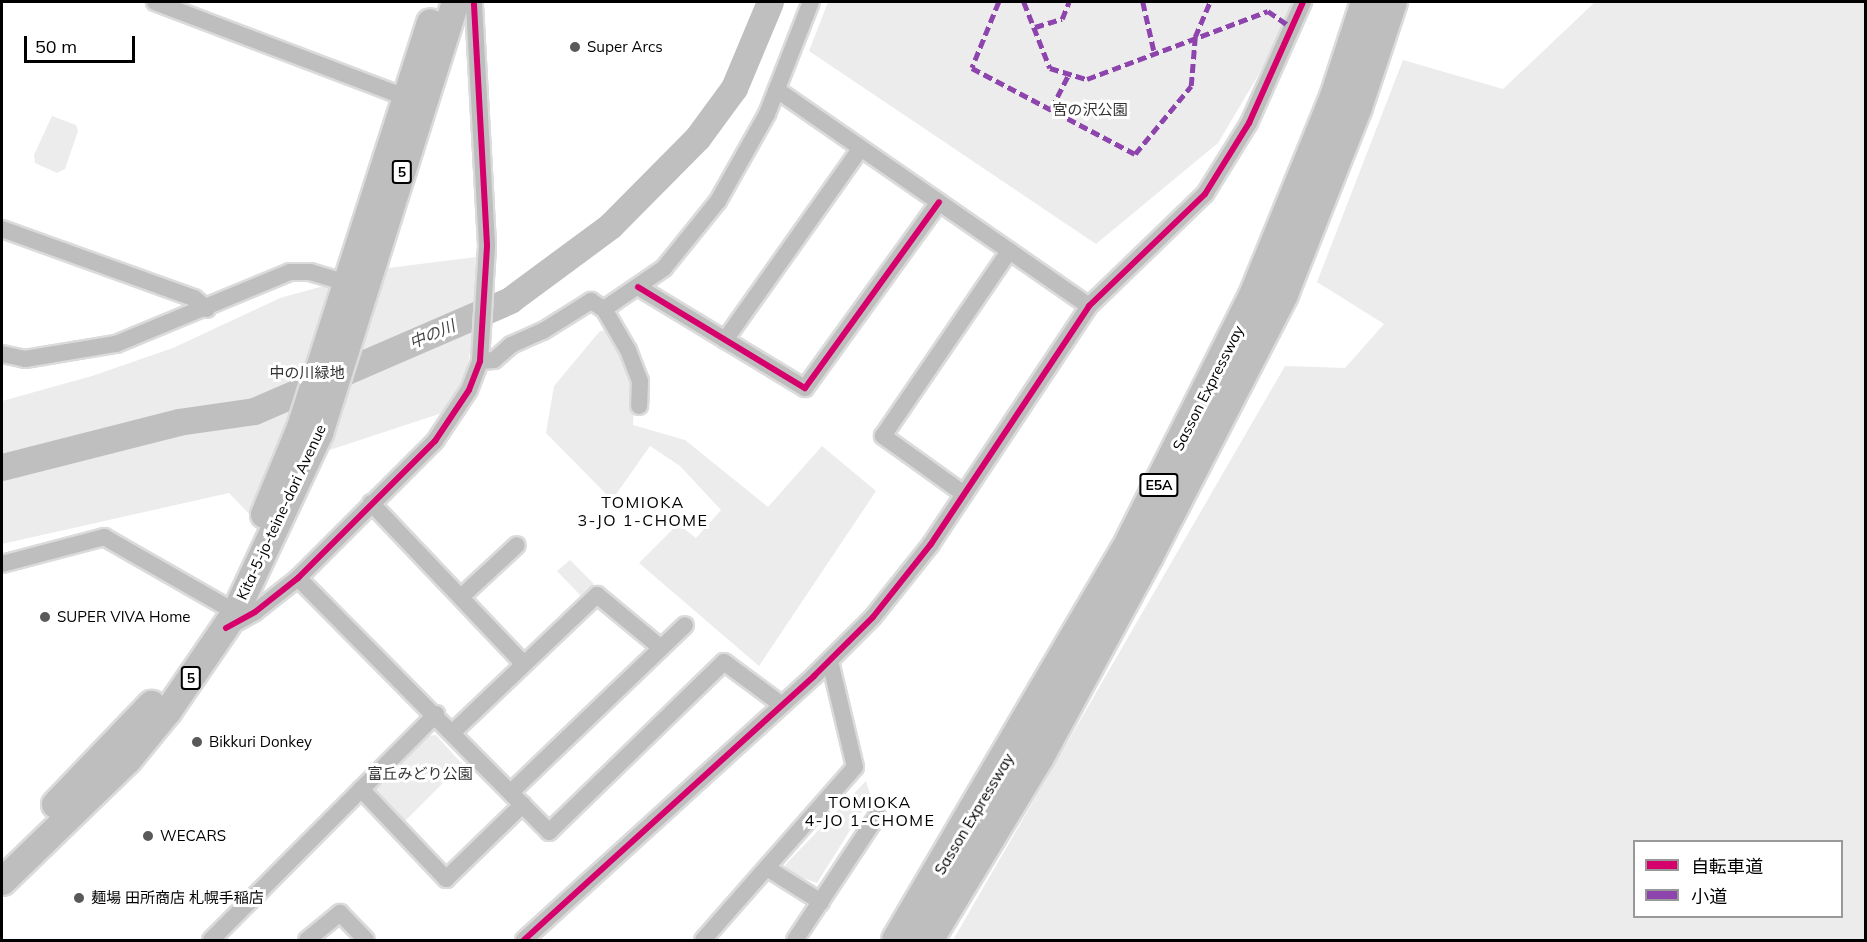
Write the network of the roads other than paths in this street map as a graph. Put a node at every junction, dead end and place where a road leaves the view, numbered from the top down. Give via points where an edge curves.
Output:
1 (155, 2) edge
2 (436, 2) edge
3 (455, 2) edge
4 (474, 2) edge
5 (811, 2) edge
6 (1303, 2) edge
7 (1366, 2) edge
8 (1392, 2) edge
9 (777, 90) junction
10 (405, 98) junction
11 (861, 148) junction
12 (939, 202) junction
13 (2, 229) edge
14 (1009, 251) junction
15 (355, 285) junction
16 (638, 287) junction
17 (1089, 306) junction
18 (207, 309) junction
19 (604, 309) junction
20 (725, 340) junction
21 (2, 354) edge
22 (482, 354) junction
23 (639, 406) dead end
24 (964, 494) junction
25 (371, 503) junction
26 (517, 545) dead end
27 (2, 564) edge
28 (298, 578) junction
29 (461, 597) junction
30 (227, 614) junction
31 (685, 625) dead end
32 (661, 648) junction
33 (830, 661) junction
34 (524, 664) junction
35 (782, 705) junction
36 (435, 714) junction
37 (453, 732) junction
38 (361, 789) junction
39 (517, 798) junction
40 (877, 816) dead end
41 (2, 858) edge
42 (767, 868) junction
43 (2, 881) edge
44 (820, 902) junction
45 (211, 940) edge
46 (307, 940) edge
47 (366, 940) edge
48 (524, 940) edge
49 (703, 940) edge
50 (795, 940) edge
51 (897, 940) edge
52 (928, 940) edge

1 - 10 street
2 - 10 highway, Kita-5-jo-teine-dori Avenue / 5
3 - 15 highway, Kita-5-jo-teine-dori Avenue / 5
4 - 22 street via 488,245
5 - 9 street
6 - 17 street via 1249,123 1205,194
7 - 51 highway, Sasson Expressway / E5A via 1334,100 1253,298 1126,550
8 - 52 highway, Sasson Expressway / E5A via 1357,107 1283,294 1044,747
9 - 11 street
9 - 16 street via 718,201 664,268
10 - 15 highway, Kita-5-jo-teine-dori Avenue / 5
11 - 12 street
11 - 20 street
12 - 14 street
12 - 20 street via 805,388
13 - 18 street via 195,298
14 - 17 street
14 - 24 street via 883,436
15 - 18 street via 310,272 290,272
15 - 30 highway, Kita-5-jo-teine-dori Avenue / 5 via 310,430 269,503
16 - 19 street
16 - 20 street
17 - 24 street
18 - 21 street via 116,344 25,359
19 - 22 street via 591,301 543,331 511,345 494,360
19 - 23 street via 640,381
22 - 25 street via 469,390 435,441
24 - 33 street via 931,544 873,617
25 - 28 street
25 - 29 street
26 - 29 street
27 - 30 street via 104,537
28 - 30 street via 255,612
28 - 36 street
29 - 34 street
30 - 41 highway, Kita-5-jo-teine-dori Avenue / 5 via 156,699
30 - 43 highway, Kita-5-jo-teine-dori Avenue / 5 via 128,759
31 - 32 street
32 - 34 street via 597,595
32 - 39 street
33 - 35 street
33 - 42 street via 855,767
34 - 37 street
35 - 39 street via 724,662 549,832
35 - 48 street
36 - 37 street
36 - 38 street
37 - 39 street
38 - 39 street via 446,879
38 - 45 street
40 - 44 street
42 - 44 street
42 - 49 street
44 - 50 street
46 - 47 street via 340,913

